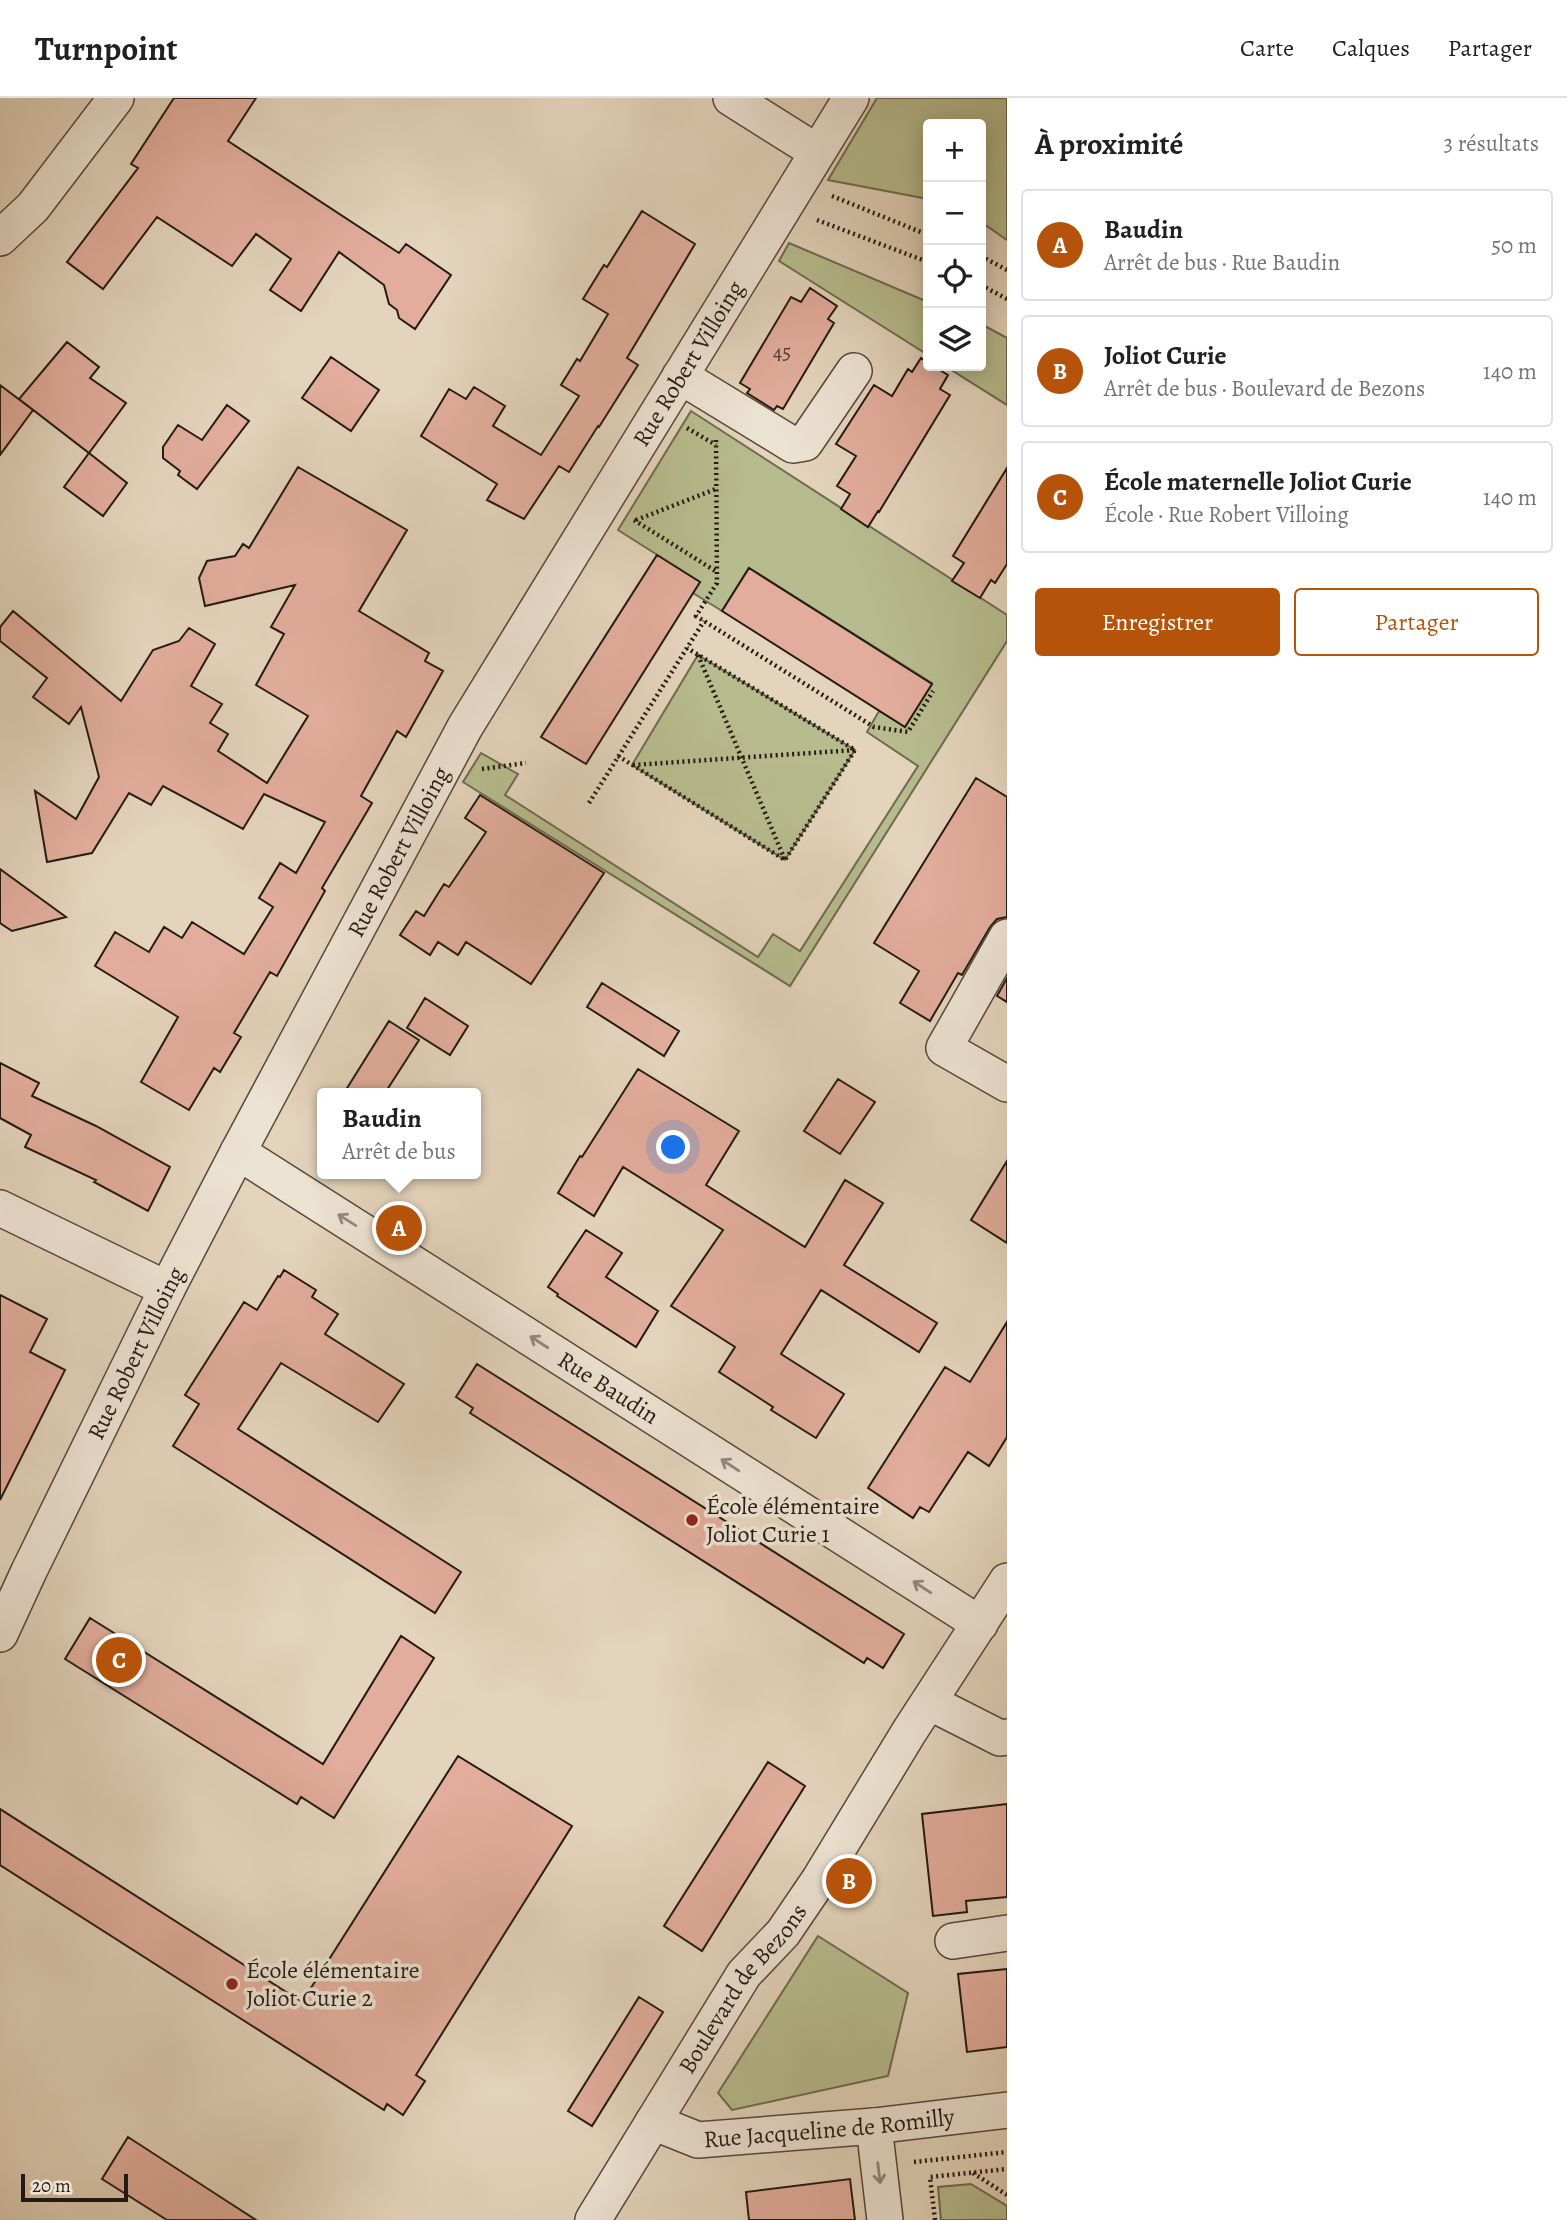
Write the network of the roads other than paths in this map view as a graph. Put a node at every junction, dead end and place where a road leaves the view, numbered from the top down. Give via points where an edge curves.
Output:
1 (116, 98) edge
2 (731, 98) edge
3 (851, 98) edge
4 (801, 178) junction
5 (0, 238) edge
6 (854, 371) dead end
7 (680, 376) junction
8 (1007, 937) edge
9 (1007, 1084) edge
10 (238, 1152) junction
11 (0, 1208) edge
12 (167, 1289) junction
13 (1007, 1581) edge
14 (979, 1624) junction
15 (0, 1634) edge
16 (929, 1702) junction
17 (1007, 1737) edge
18 (1007, 1933) edge
19 (953, 1941) dead end
20 (1007, 2110) edge
21 (653, 2122) junction
22 (874, 2126) junction
23 (593, 2220) edge
24 (885, 2220) edge

1 - 5 street via 33,207
2 - 4 street
3 - 4 street, Rue Robert Villoing
4 - 7 street, Rue Robert Villoing
6 - 7 street via 805,443 793,445
7 - 10 street, Rue Robert Villoing via 466,727
8 - 9 street via 944,1048
10 - 12 street, Rue Robert Villoing
14 -> 10 street, Rue Baudin
11 - 12 street
12 - 15 street, Rue Robert Villoing
13 - 14 street, Boulevard de Bezons
14 - 16 street, Boulevard de Bezons
16 - 17 street via 1000,1738
16 - 21 street, Boulevard de Bezons via 819,1880 783,1933 744,1974
18 - 19 street
20 - 22 street, Rue Jacqueline de Romilly
21 - 22 street, Rue Jacqueline de Romilly via 698,2140
21 - 23 street, Boulevard de Bezons
22 -> 24 street

